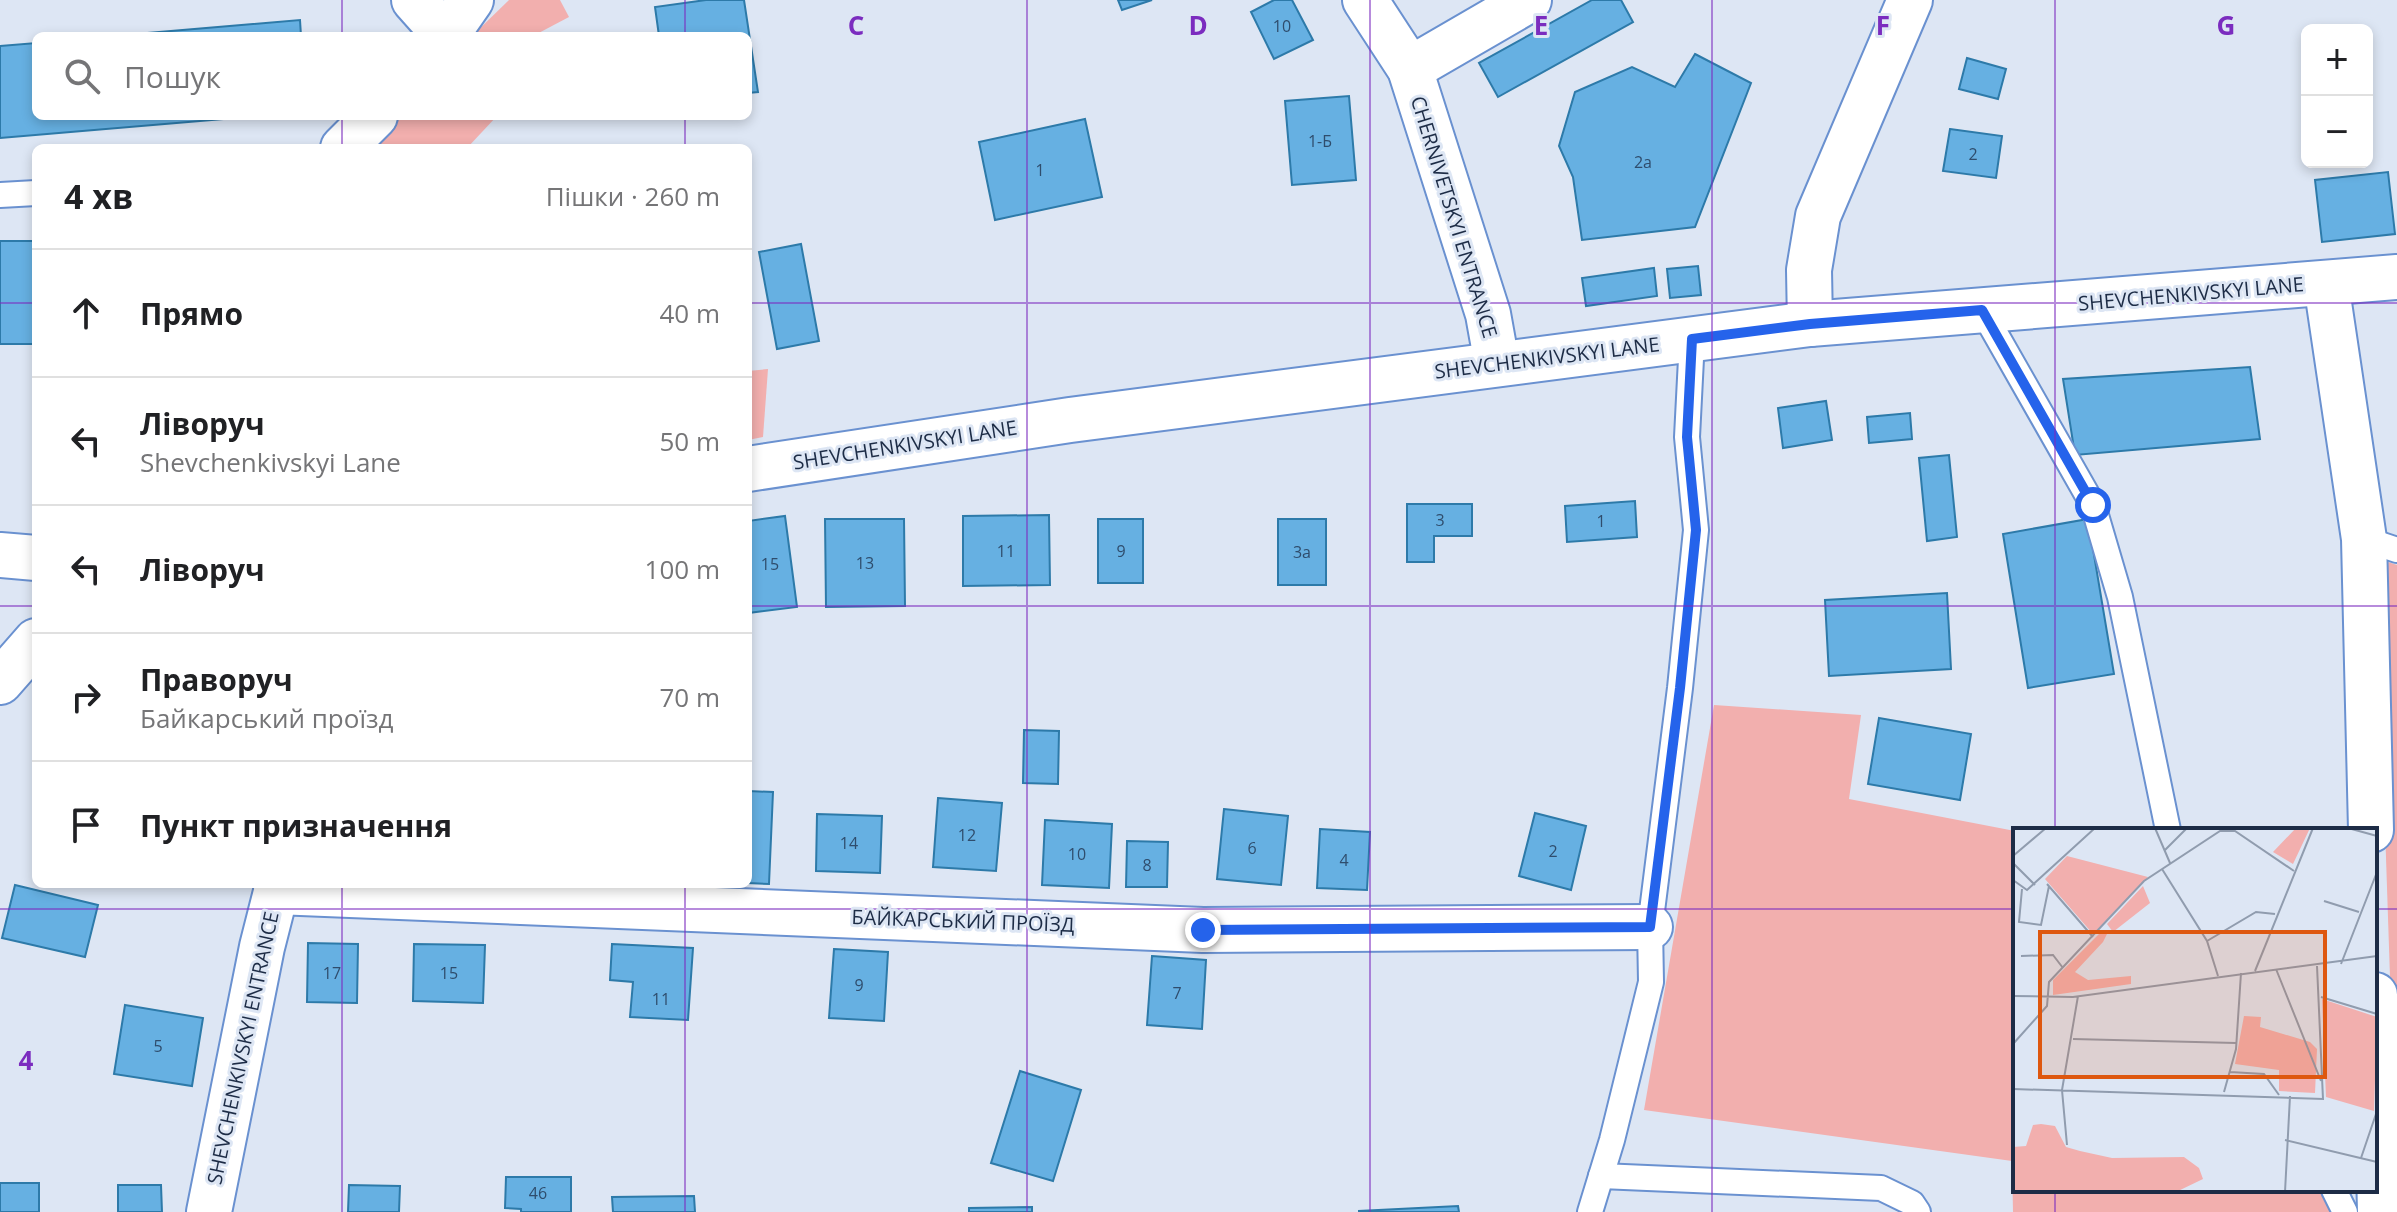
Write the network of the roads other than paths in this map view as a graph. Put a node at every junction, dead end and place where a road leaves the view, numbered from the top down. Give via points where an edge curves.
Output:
1 (414, 0) edge
2 (471, 0) edge
3 (1365, 0) edge
4 (1529, 0) edge
5 (1910, 0) edge
6 (442, 32) edge
7 (449, 32) edge
8 (1410, 69) junction
9 (371, 120) edge
10 (347, 144) edge
11 (32, 193) edge
12 (0, 195) edge
13 (2397, 277) edge
14 (2326, 283) junction
15 (1982, 310) junction
16 (1810, 324) junction
17 (1692, 339) junction
18 (1497, 364) junction
19 (752, 468) edge
20 (2381, 544) edge
21 (0, 555) edge
22 (32, 558) edge
23 (32, 646) edge
24 (0, 682) edge
25 (2168, 828) edge
26 (2371, 828) edge
27 (277, 888) edge
28 (1650, 927) junction
29 (2377, 1082) edge
30 (1601, 1176) junction
31 (2335, 1192) edge
32 (209, 1212) edge
33 (1590, 1212) edge
34 (1918, 1212) edge
35 (2345, 1212) edge
36 (2380, 1212) edge

1 - 6 street
2 - 7 street
3 - 8 street, CHERNIVETSKYI ENTRANCE
4 - 8 street, CHERNIVETSKYI ENTRANCE
5 - 16 street via 1818,216 1809,270
8 - 18 street, CHERNIVETSKYI ENTRANCE via 1488,314
9 - 10 street
11 - 12 lane
13 - 14 street, SHEVCHENKIVSKYI LANE
14 - 15 street, SHEVCHENKIVSKYI LANE
14 - 20 street
15 - 16 street, SHEVCHENKIVSKYI LANE
15 - 25 lane via 2093,505 2120,597
16 - 17 street, SHEVCHENKIVSKYI LANE
17 - 18 street, SHEVCHENKIVSKYI LANE
17 - 28 lane via 1687,437 1696,530
18 - 19 street, SHEVCHENKIVSKYI LANE
20 - 26 street
21 - 22 street
23 - 24 street
27 - 28 street, БАЙКАРСЬКИЙ ПРОЇЗД via 1203,930
27 - 32 street, SHEVCHENKIVSKYI ENTRANCE
28 - 30 lane via 1651,982
29 - 36 street
30 - 33 lane
30 - 34 lane via 1881,1188 1912,1203
31 - 35 lane

